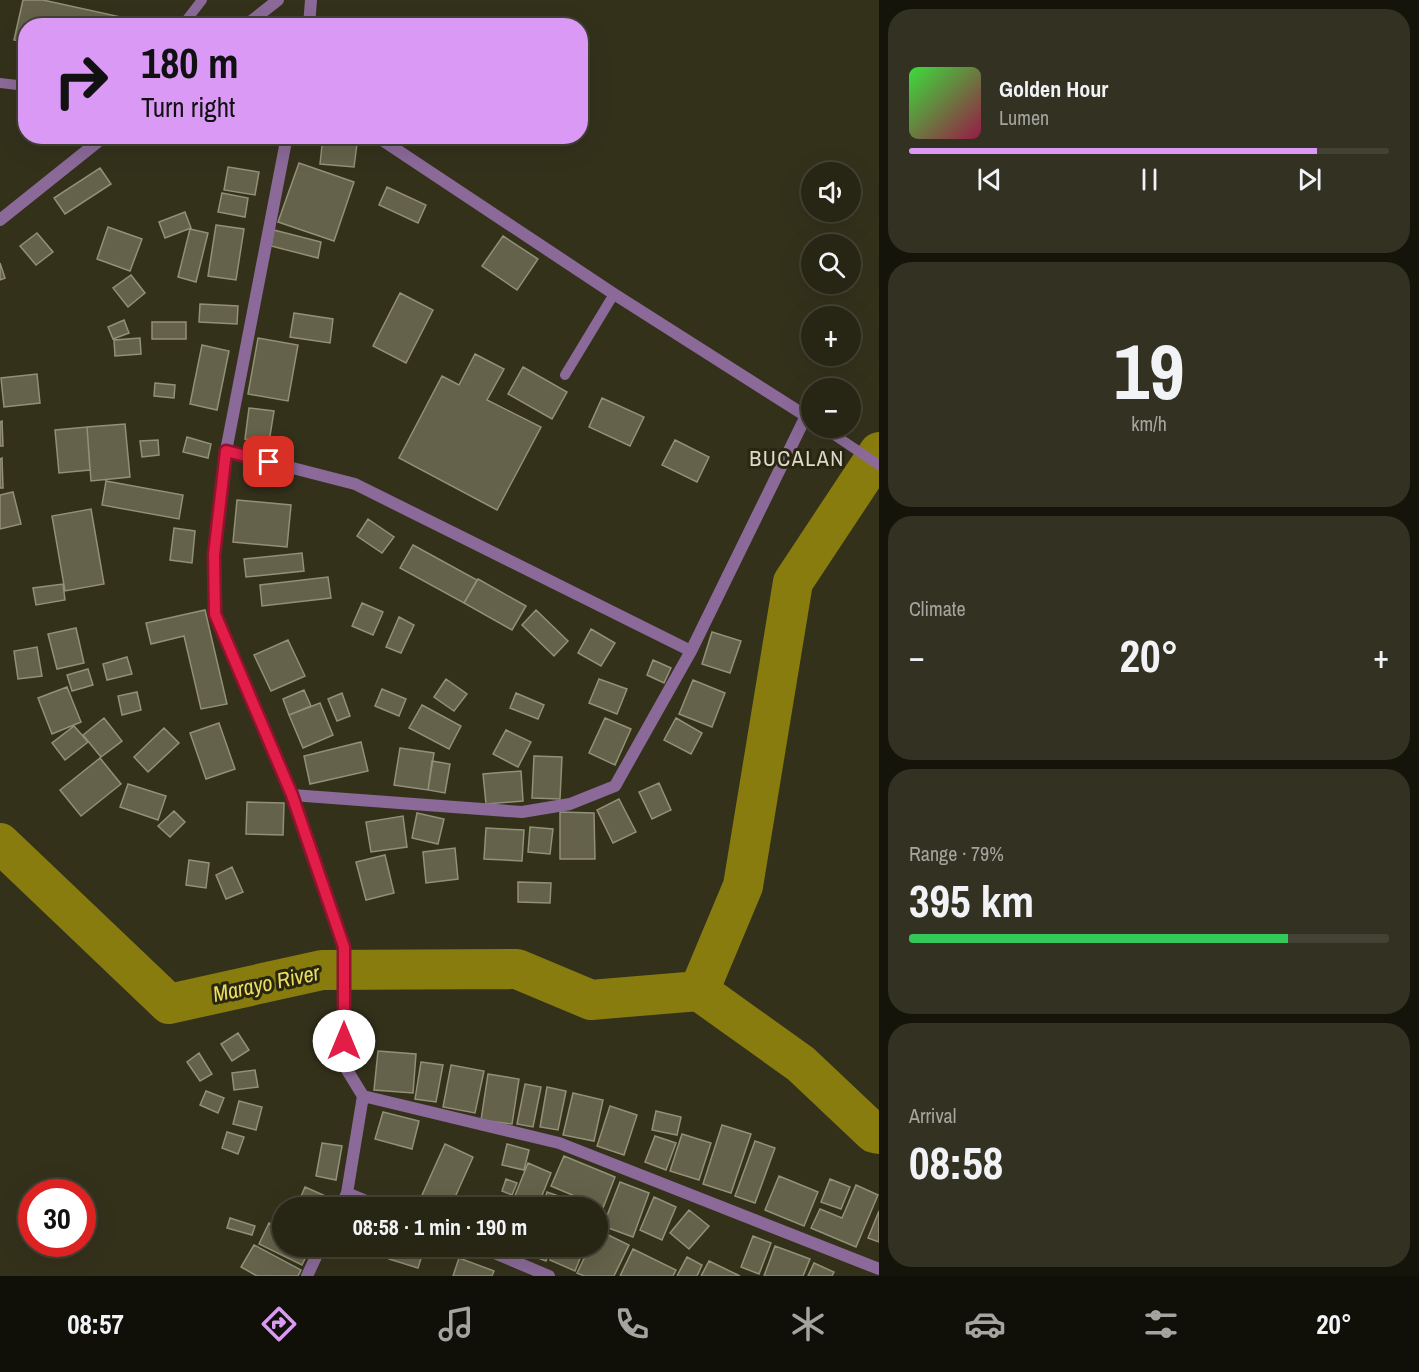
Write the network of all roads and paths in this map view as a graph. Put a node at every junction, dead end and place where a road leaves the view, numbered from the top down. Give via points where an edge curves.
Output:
1 (202, 0) edge
2 (273, 0) edge
3 (311, 0) edge
4 (188, 18) edge
5 (254, 18) edge
6 (310, 18) edge
7 (0, 83) edge
8 (18, 85) edge
9 (95, 144) edge
10 (285, 144) edge
11 (388, 144) edge
12 (0, 220) edge
13 (614, 294) junction
14 (565, 375) dead end
15 (801, 413) edge
16 (801, 434) edge
17 (839, 438) edge
18 (226, 451) junction
19 (879, 465) edge
20 (691, 651) junction
21 (292, 795) junction
22 (363, 1096) junction
23 (347, 1193) junction
24 (345, 1197) edge
25 (357, 1197) edge
26 (316, 1257) edge
27 (504, 1257) edge
28 (879, 1269) edge
29 (307, 1276) edge
30 (549, 1276) edge

1 - 4 lane
2 - 5 street
3 - 6 street
7 - 8 lane
9 - 12 street
10 - 18 street
11 - 13 street
13 - 14 lane
13 - 15 street
16 - 20 street
17 - 19 lane
18 - 20 street via 356,484
18 - 21 street via 214,555 215,614
20 - 21 street via 615,786 570,804 522,812
21 - 22 street via 344,947 344,1065
22 - 23 street
22 - 28 street via 559,1143
23 - 24 street
23 - 25 street
26 - 29 street
27 - 30 street

